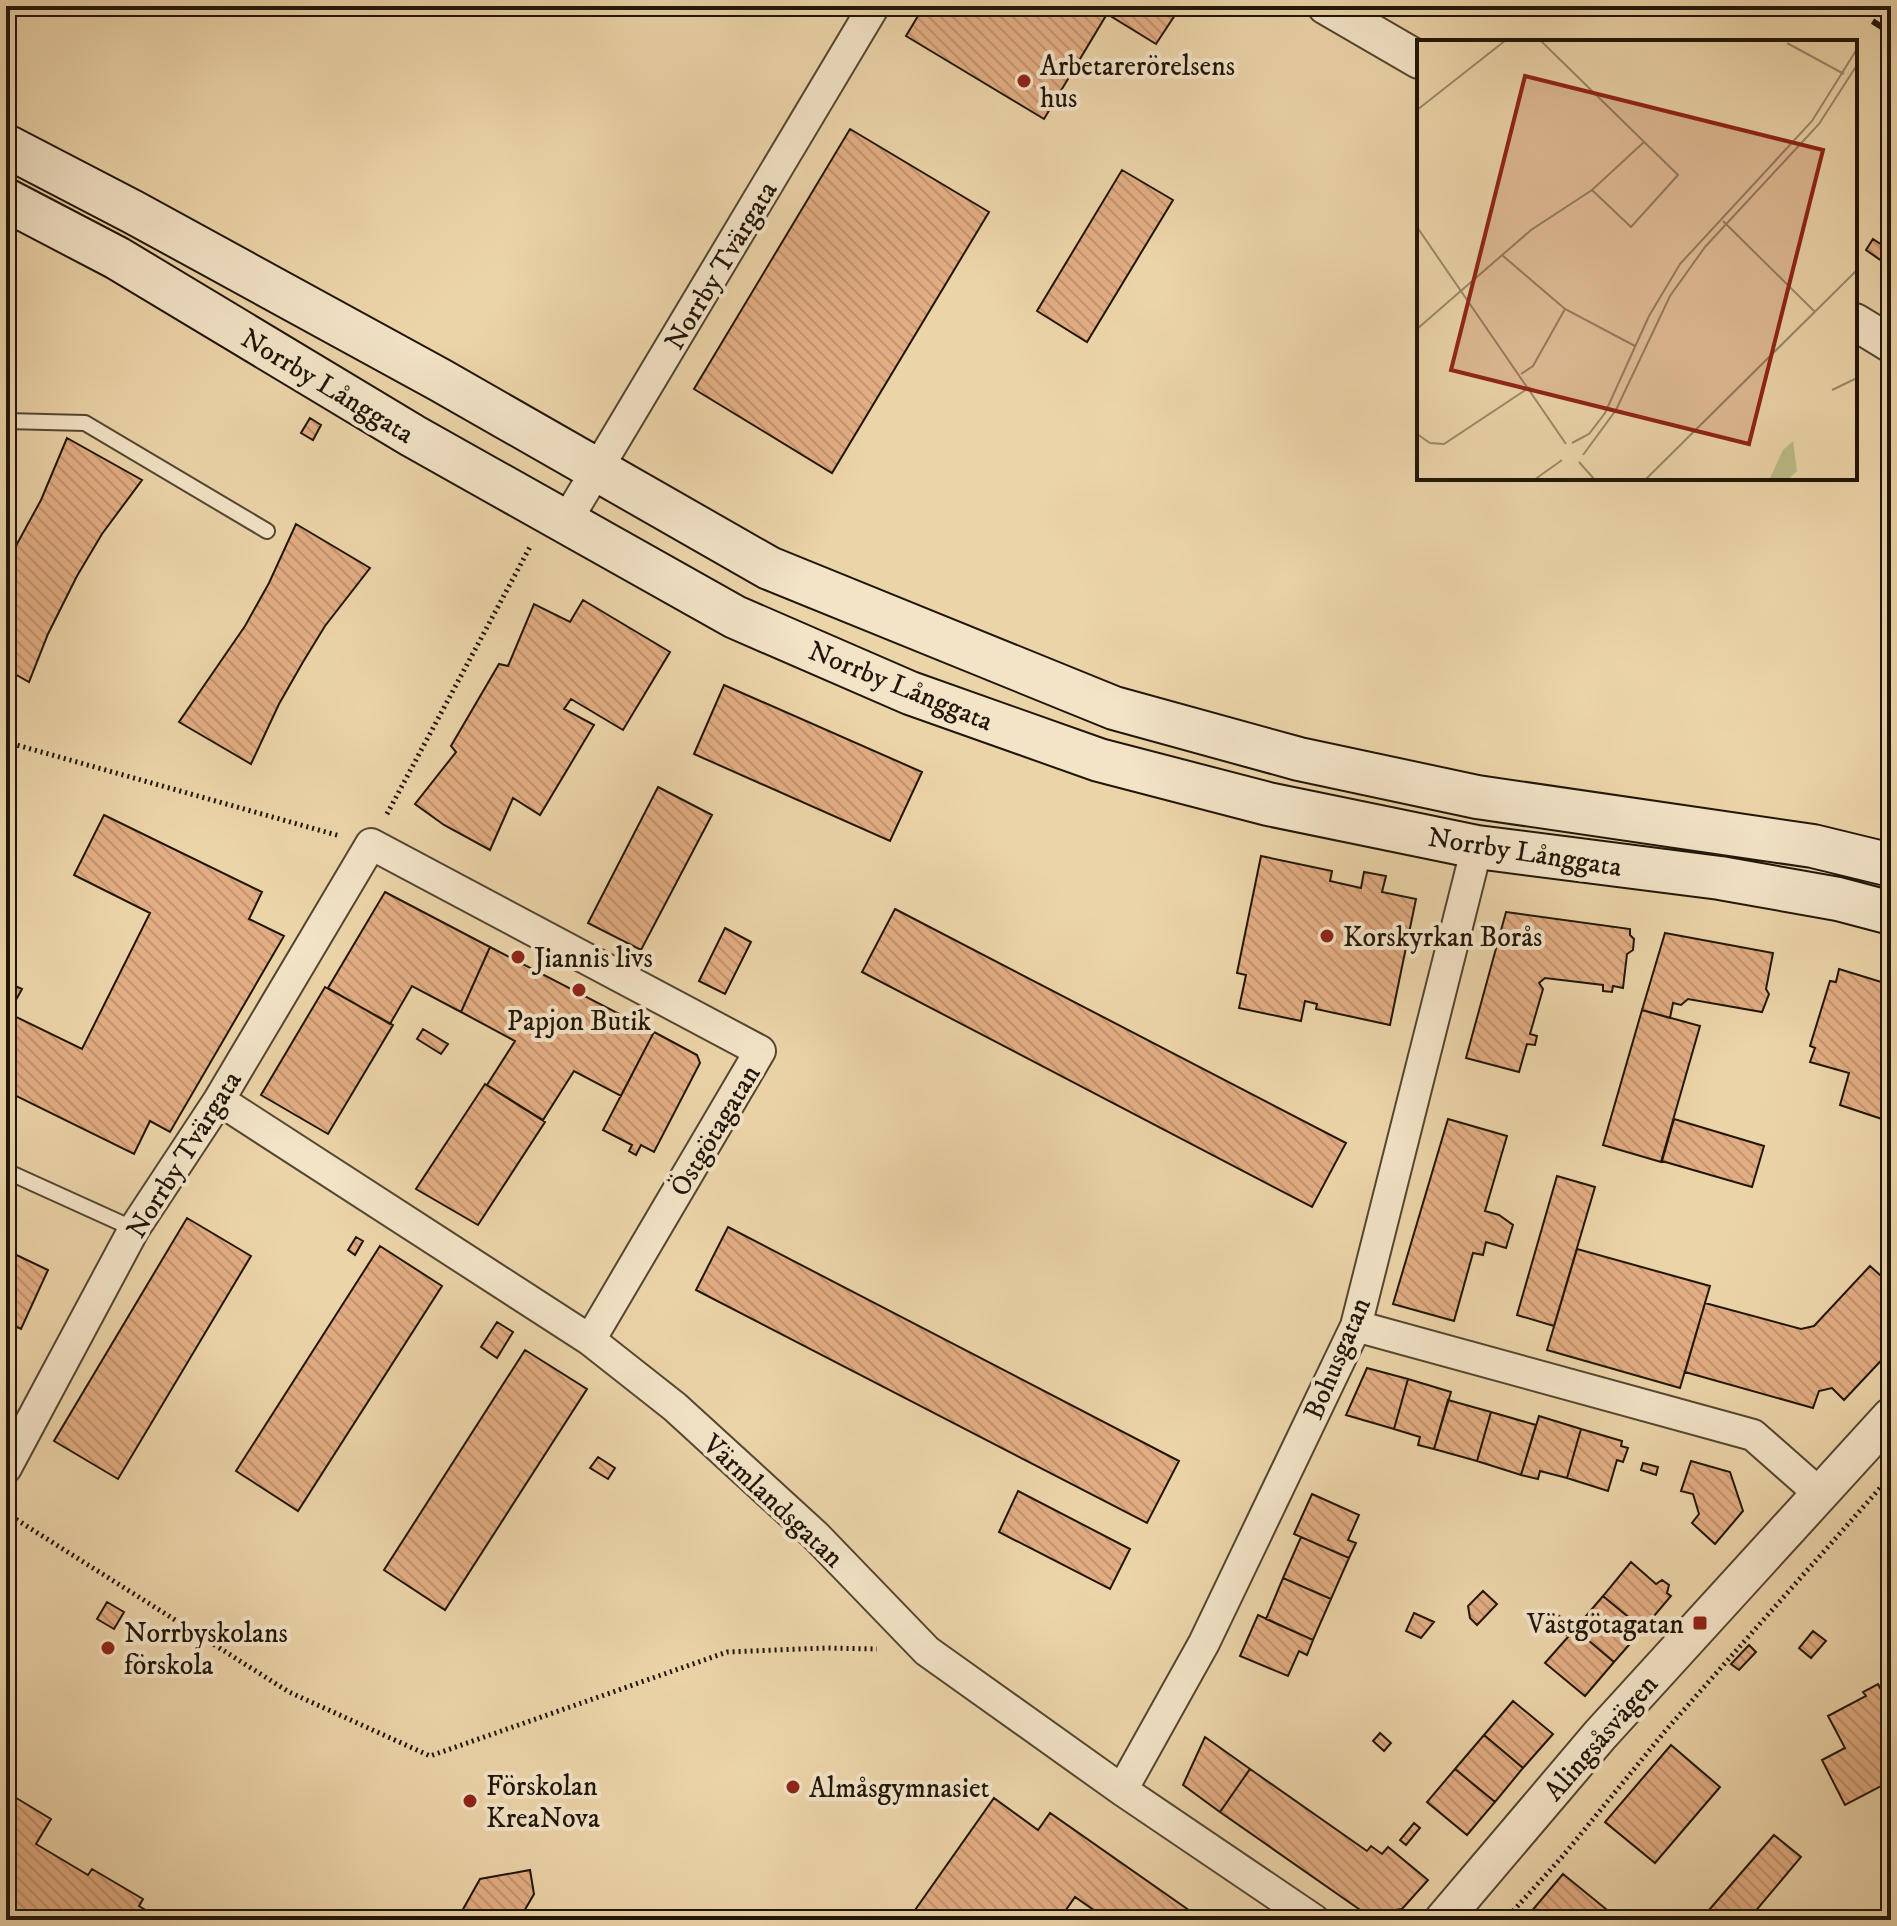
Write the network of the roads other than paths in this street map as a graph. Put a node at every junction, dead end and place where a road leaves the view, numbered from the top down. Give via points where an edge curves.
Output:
1 (874, 6) edge
2 (1326, 6) edge
3 (1417, 59) edge
4 (6, 146) edge
5 (6, 200) edge
6 (1857, 323) edge
7 (1891, 344) edge
8 (6, 421) edge
9 (596, 471) junction
10 (267, 531) dead end
11 (550, 531) junction
12 (371, 844) joint
13 (1477, 847) junction
14 (1891, 865) edge
15 (1891, 913) edge
16 (219, 1100) junction
17 (6, 1171) edge
18 (134, 1229) junction
19 (1356, 1326) junction
20 (590, 1340) junction
21 (1889, 1421) edge
22 (6, 1468) edge
23 (1820, 1494) junction
24 (1122, 1790) junction
25 (1314, 1920) edge
26 (1443, 1920) edge

1 - 9 street, Norrby Tvärgata
2 - 3 street
4 - 9 main road, Norrby Långgata via 426,372
5 - 11 main road, Norrby Långgata via 117,258 413,436
6 - 7 street
8 - 10 lane via 85,423
9 - 11 street, Norrby Tvärgata
9 - 14 main road, Norrby Långgata via 769,568 1114,708 1299,759 1477,797 1813,846
11 - 13 main road, Norrby Långgata via 924,698 1099,760 1268,804
12 - 16 street, Norrby Tvärgata
12 - 20 street, Östgötagatan via 760,1051
13 - 15 main road, Norrby Långgata via 1720,878
13 - 19 street, Bohusgatan
16 - 18 street, Norrby Tvärgata
16 - 20 street, Värmlandsgatan
17 - 18 lane
18 - 22 street, Norrby Tvärgata
19 - 23 street via 1753,1435
19 - 24 street, Bohusgatan via 1204,1643
20 - 24 street, Värmlandsgatan via 675,1407 804,1524 927,1651
21 - 23 street, Alingsåsvägen
23 - 26 street, Alingsåsvägen via 1600,1735
24 - 25 street, Värmlandsgatan

